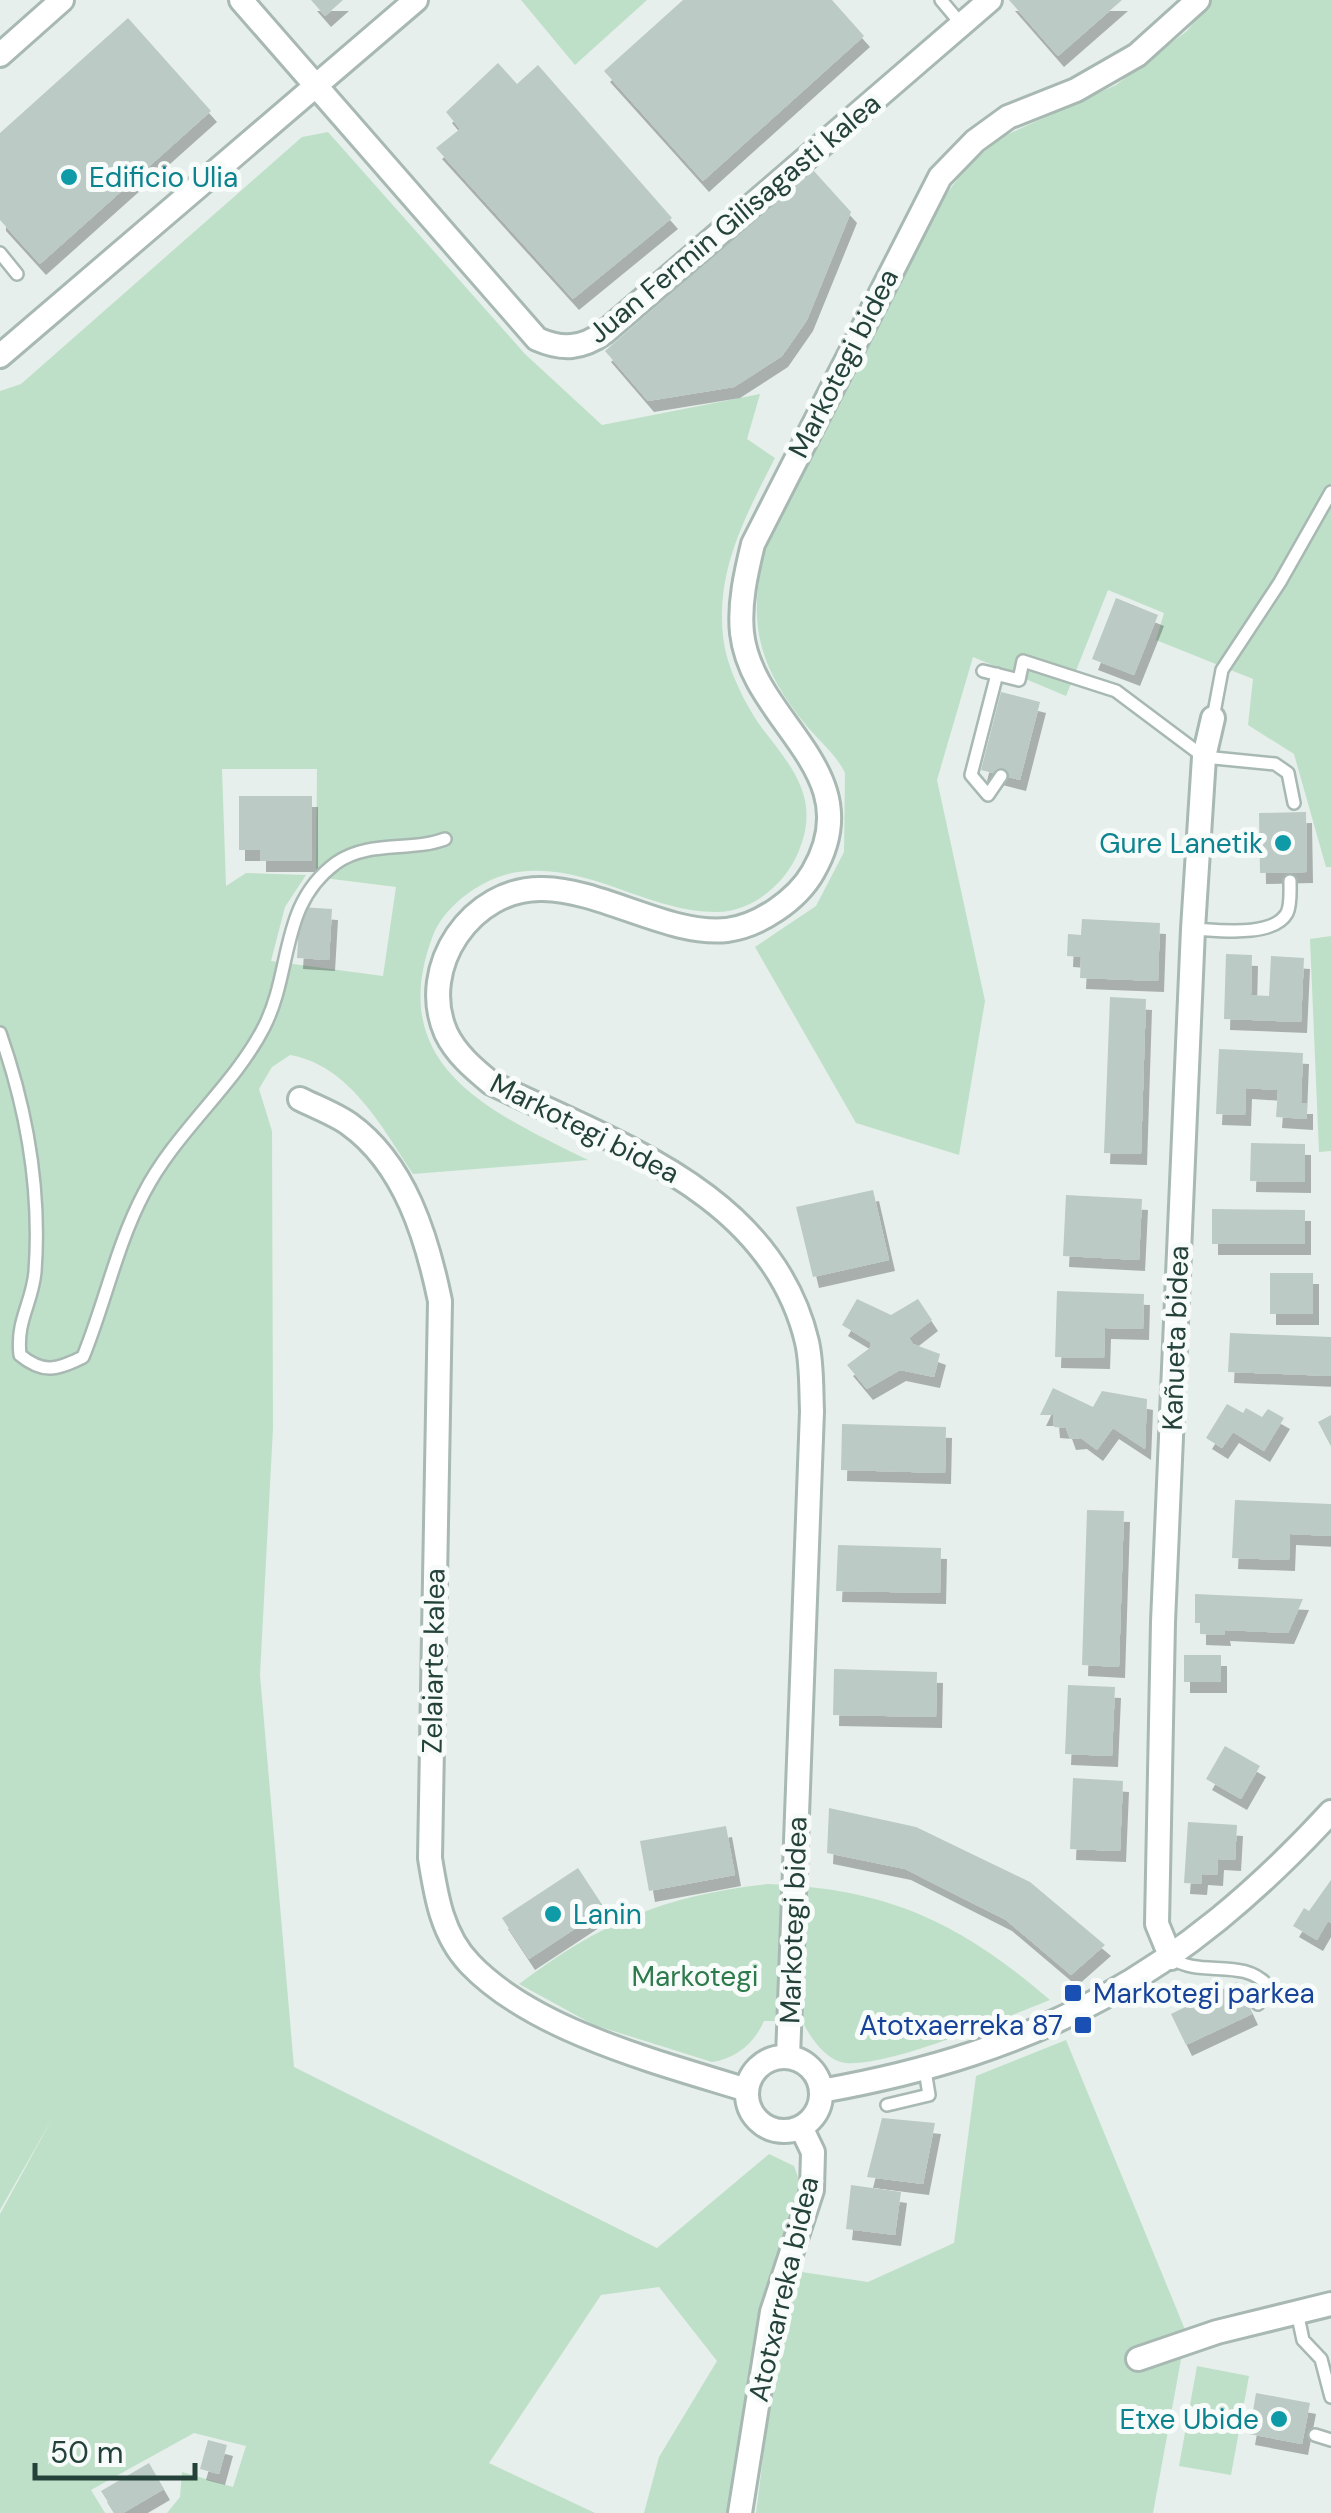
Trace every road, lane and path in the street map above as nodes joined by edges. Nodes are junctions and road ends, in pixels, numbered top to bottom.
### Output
1 (62, 0) edge
2 (241, 0) edge
3 (416, 0) edge
4 (941, 0) edge
5 (990, 0) edge
6 (1198, 0) edge
7 (962, 24) junction
8 (0, 55) edge
9 (315, 88) junction
10 (0, 253) edge
11 (18, 274) dead end
12 (0, 356) edge
13 (1331, 492) edge
14 (983, 671) dead end
15 (997, 674) junction
16 (1213, 718) joint
17 (1204, 757) junction
18 (1001, 776) dead end
19 (1294, 803) dead end
20 (446, 838) dead end
21 (1290, 881) dead end
22 (1193, 929) junction
23 (0, 1034) edge
24 (300, 1099) dead end
25 (1331, 1812) edge
26 (1171, 1958) junction
27 (1258, 2004) dead end
28 (788, 2057) junction
29 (926, 2070) junction
30 (746, 2090) junction
31 (821, 2091) junction
32 (888, 2105) dead end
33 (801, 2127) junction
34 (1331, 2304) edge
35 (1297, 2311) junction
36 (1138, 2359) dead end
37 (1331, 2397) edge
38 (1315, 2436) dead end
39 (1331, 2440) edge
40 (740, 2513) edge

1 - 8 street
2 - 9 street, Juan Fermin Gilisagasti kalea
3 - 9 street
4 - 7 lane
5 - 7 street, Juan Fermin Gilisagasti kalea
6 - 28 street, Markotegi bidea
7 - 9 street, Juan Fermin Gilisagasti kalea
9 - 12 street
10 - 11 lane
13 - 16 lane
14 - 15 lane
15 - 17 lane
15 - 18 lane
16 - 17 street, Kañueta bidea
17 - 19 lane
17 - 22 street, Kañueta bidea
20 - 23 lane
21 - 22 lane
22 - 26 street, Kañueta bidea
24 - 30 street, Zelaiarte kalea
25 - 26 street
26 - 27 lane
26 - 29 street
28 - 30 street
28 - 31 street
29 - 31 street
29 - 32 lane
30 - 33 street
31 - 33 street
33 - 40 street, Atotxarreka bidea
34 - 35 street
35 - 36 street
35 - 37 lane
38 - 39 lane

